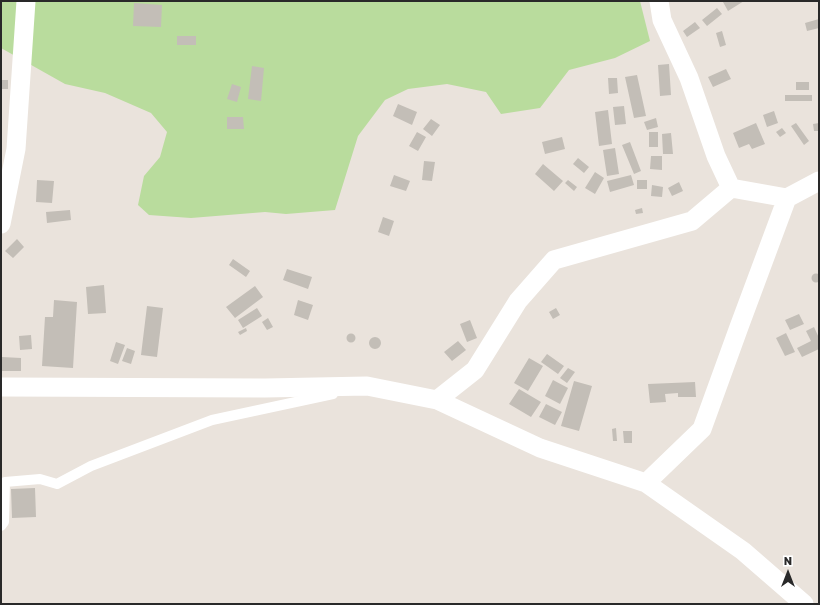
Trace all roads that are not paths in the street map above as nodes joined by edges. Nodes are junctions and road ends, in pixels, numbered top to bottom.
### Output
1 (26, 1) edge
2 (659, 1) edge
3 (819, 182) edge
4 (731, 188) junction
5 (787, 198) junction
6 (1, 224) edge
7 (367, 386) junction
8 (1, 387) edge
9 (436, 400) junction
10 (646, 483) junction
11 (1, 526) edge
12 (804, 604) edge

1 - 6 street
2 - 4 street
3 - 5 street
4 - 5 street
4 - 9 street
5 - 10 street
7 - 8 street
7 - 9 street
7 - 11 lane
9 - 10 street
10 - 12 street

